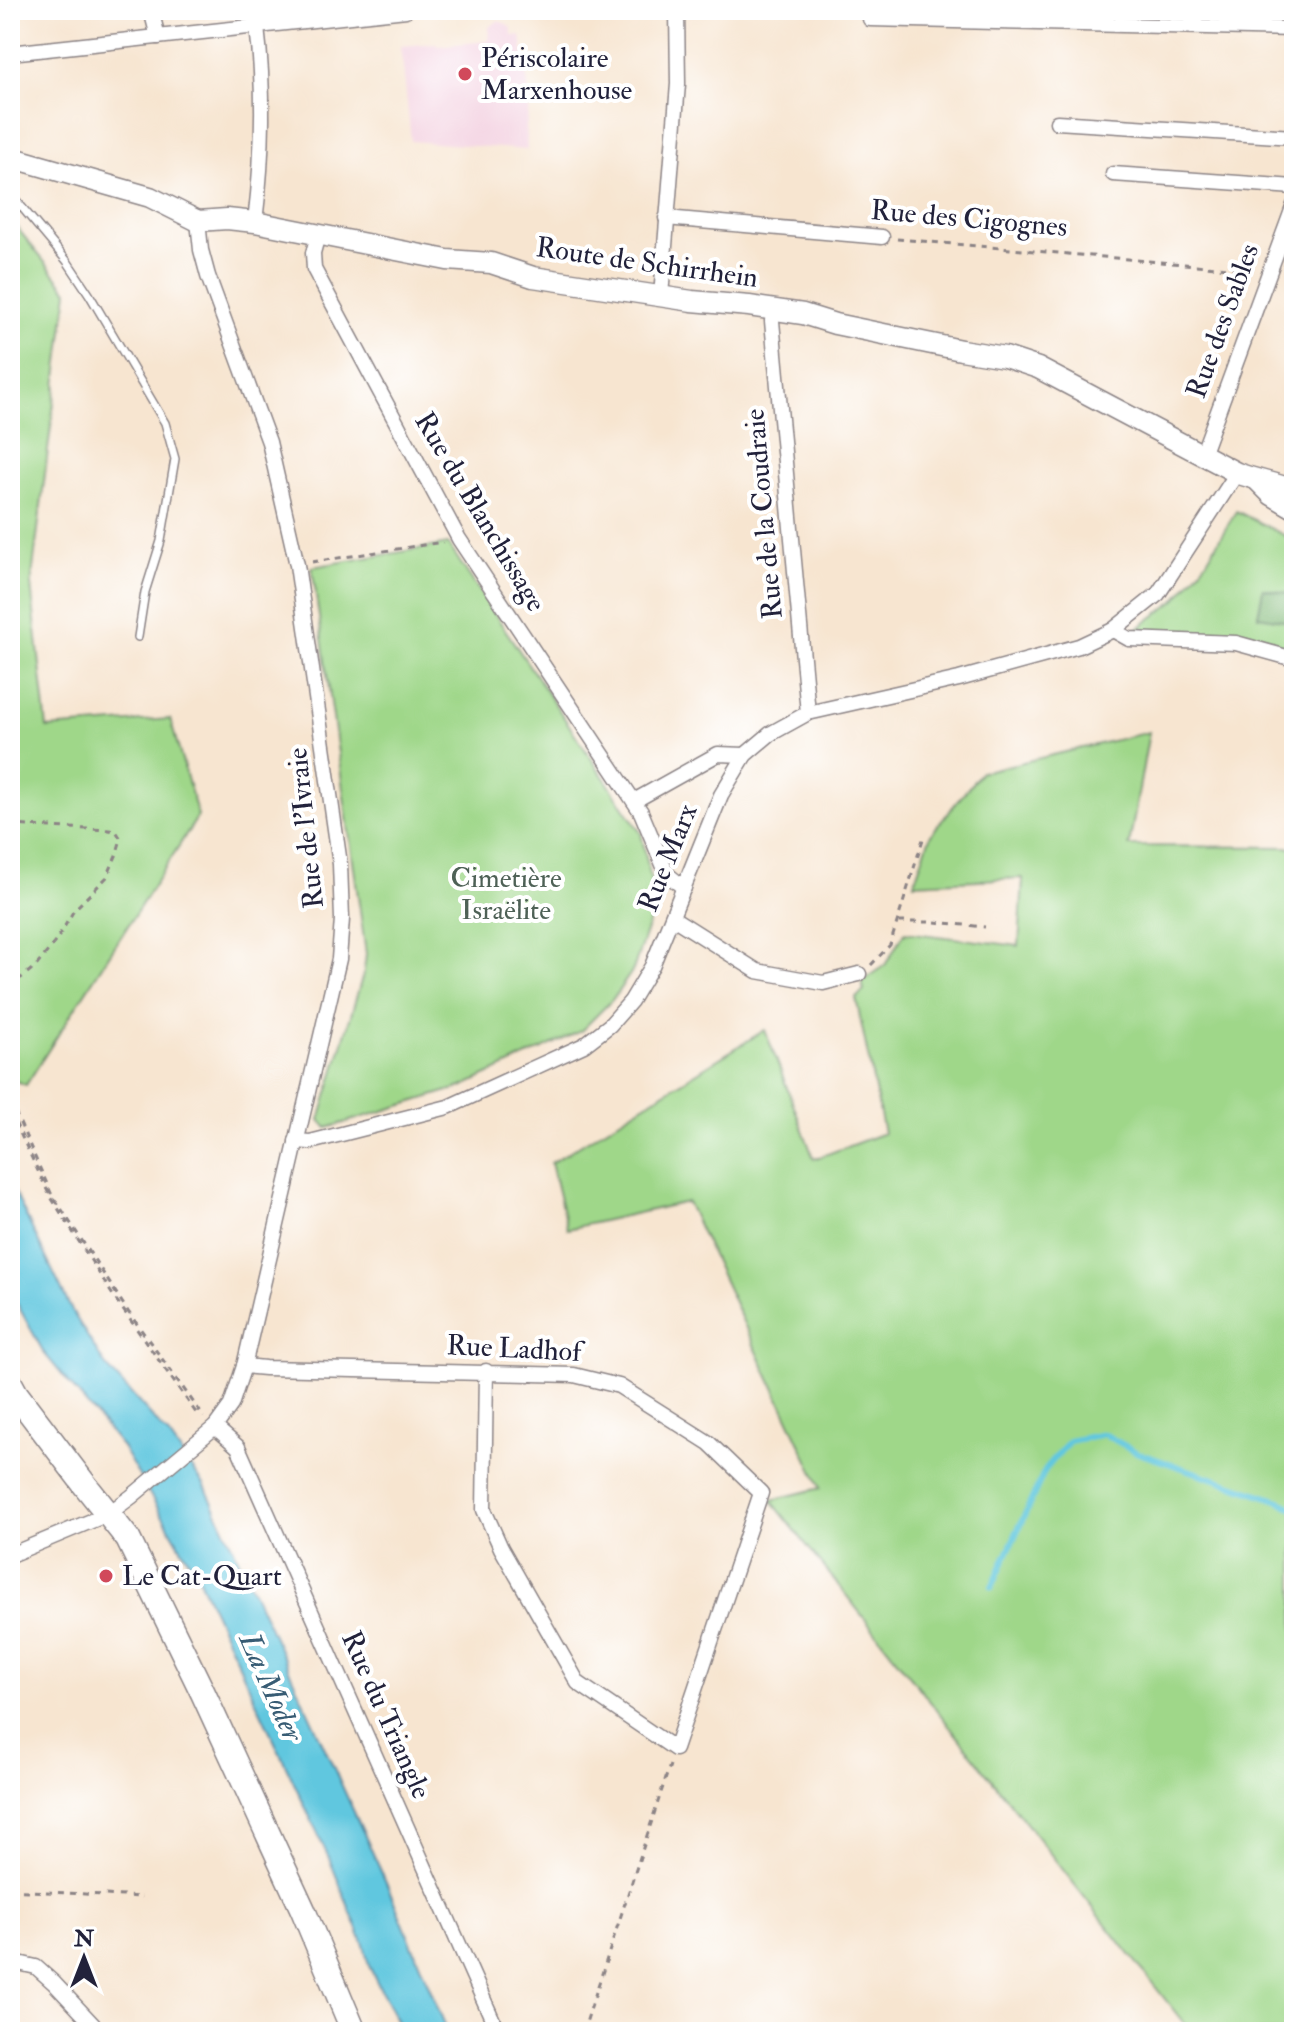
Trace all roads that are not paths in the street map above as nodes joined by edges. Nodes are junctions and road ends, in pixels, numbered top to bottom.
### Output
1 (151, 10) edge
2 (406, 10) edge
3 (677, 10) edge
4 (870, 10) edge
5 (257, 27) junction
6 (1294, 29) edge
7 (158, 37) junction
8 (10, 53) edge
9 (1057, 122) dead end
10 (1294, 137) edge
11 (10, 157) edge
12 (1113, 174) dead end
13 (1294, 187) edge
14 (10, 193) edge
15 (1294, 205) edge
16 (666, 218) junction
17 (198, 221) junction
18 (255, 222) junction
19 (318, 235) junction
20 (882, 237) road end
21 (661, 296) junction
22 (773, 309) junction
23 (1202, 455) junction
24 (1258, 481) junction
25 (1232, 482) junction
26 (1294, 490) edge
27 (1294, 508) edge
28 (1113, 630) junction
29 (138, 637) dead end
30 (1294, 659) edge
31 (808, 713) junction
32 (745, 755) junction
33 (634, 801) junction
34 (684, 888) junction
35 (673, 918) junction
36 (859, 974) road end
37 (296, 1141) junction
38 (244, 1366) junction
39 (486, 1371) junction
40 (10, 1383) edge
41 (208, 1423) junction
42 (108, 1514) junction
43 (10, 1555) edge
44 (10, 1961) edge
45 (100, 2032) edge
46 (354, 2032) edge
47 (498, 2032) edge

1 - 7 street
2 - 5 street
3 - 16 street
4 - 6 street
5 - 7 street
5 - 18 street
7 - 8 street
9 - 10 street
11 - 17 street, Route de Schirrhein
12 - 13 street
14 - 29 lane
15 - 23 street, Rue des Sables
16 - 20 street, Rue des Cigognes
16 - 21 street
17 - 18 street, Route de Schirrhein
17 - 37 street, Rue de l'Ivraie
18 - 19 street, Route de Schirrhein
19 - 21 street, Route de Schirrhein
19 - 33 street, Rue du Blanchissage
21 - 22 street, Route de Schirrhein
22 - 23 street, Route de Schirrhein
22 - 31 street, Rue de la Coudraie
23 - 25 street, Route de Schirrhein
24 - 25 street, Route de Schirrhein
24 - 26 street, Route de Schirrhein
24 - 27 street, Route de Schirrhein
25 - 28 street, Rue Marx
28 - 30 street
28 - 31 street, Rue Marx
31 - 32 street, Rue Marx
32 - 33 street
32 - 34 street, Rue Marx
33 - 34 street, Rue du Blanchissage
34 - 35 street, Rue Marx
35 - 36 street
35 - 37 street, Rue Marx
37 - 38 street, Rue de l'Ivraie
38 - 39 street, Rue Ladhof
38 - 41 street, Rue de l'Ivraie
39 - 39 street, Rue Ladhof
40 - 42 main road
41 - 42 street, Rue de l'Ivraie
41 - 47 street, Rue du Triangle
42 - 43 street, Rue de l'Ivraie
42 - 46 main road
44 - 45 street

